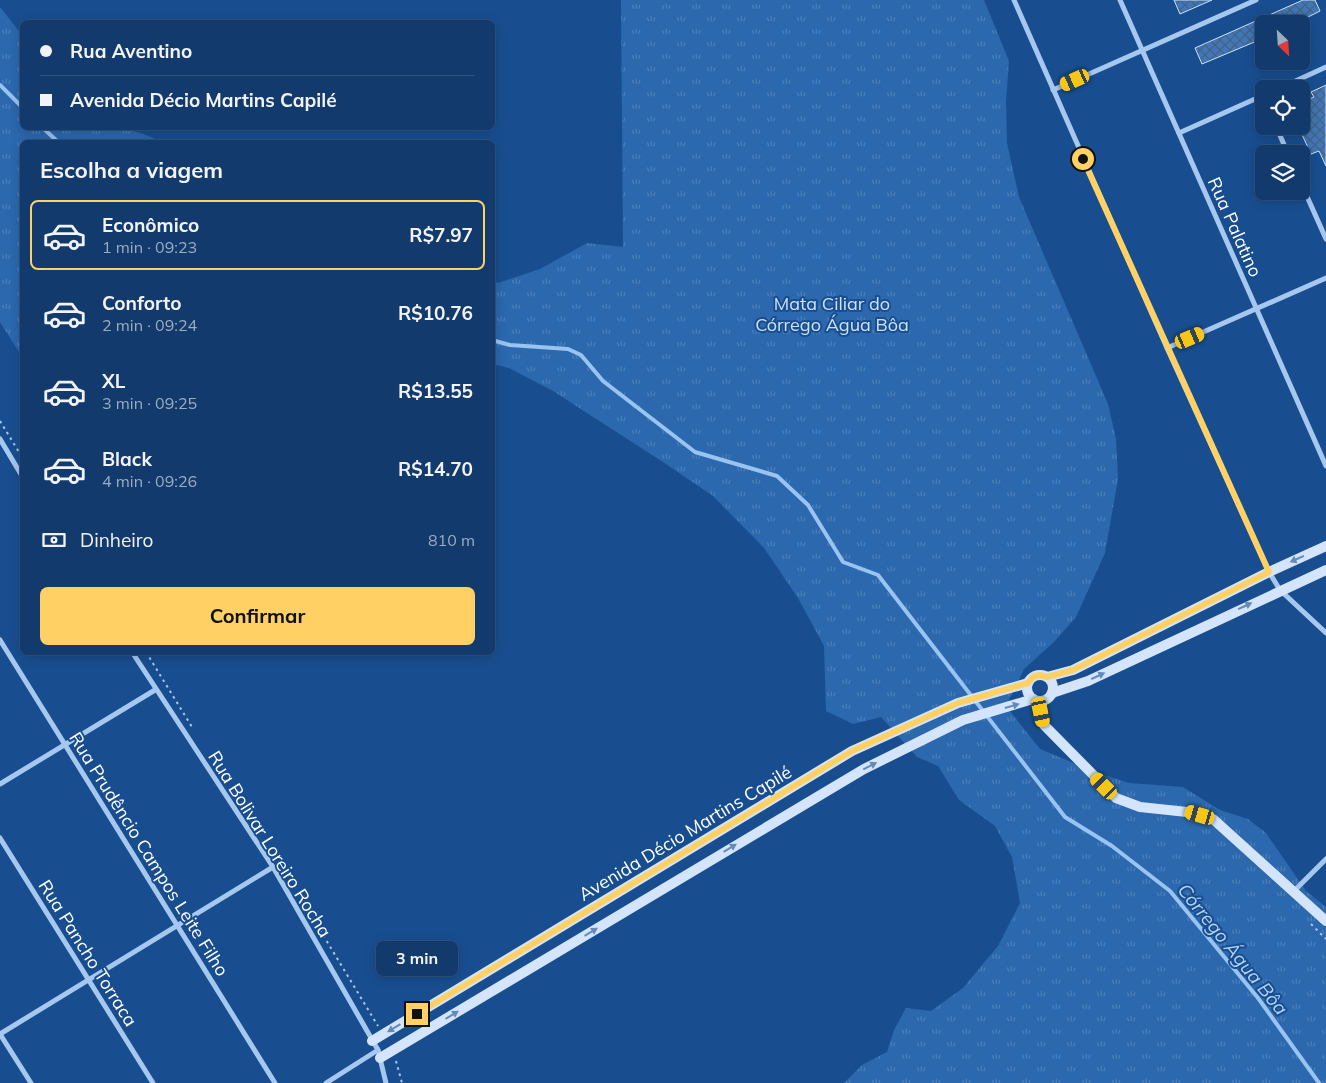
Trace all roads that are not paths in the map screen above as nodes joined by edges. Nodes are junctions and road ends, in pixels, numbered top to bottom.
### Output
1 (1014, 0) edge
2 (1120, 0) edge
3 (1256, 0) edge
4 (1142, 50) junction
5 (1326, 67) edge
6 (1298, 80) edge
7 (1053, 90) junction
8 (1255, 100) edge
9 (1179, 133) junction
10 (1309, 200) edge
11 (1326, 239) edge
12 (1326, 278) edge
13 (1257, 310) junction
14 (1167, 348) junction
15 (0, 440) edge
16 (1326, 466) edge
17 (20, 473) edge
18 (1326, 546) edge
19 (1326, 570) edge
20 (1269, 572) junction
21 (1280, 590) junction
22 (1326, 633) edge
23 (0, 640) edge
24 (134, 655) edge
25 (1047, 677) junction
26 (1028, 683) junction
27 (155, 690) junction
28 (1052, 693) junction
29 (1037, 700) junction
30 (65, 744) junction
31 (0, 784) edge
32 (0, 838) edge
33 (1326, 859) edge
34 (273, 867) junction
35 (1292, 892) junction
36 (1326, 922) edge
37 (177, 925) junction
38 (88, 979) junction
39 (0, 1034) edge
40 (372, 1040) junction
41 (379, 1054) junction
42 (31, 1083) edge
43 (153, 1083) edge
44 (276, 1083) edge
45 (326, 1083) edge
46 (386, 1083) edge

1 - 7 street
2 - 4 street, Rua Palatino
3 - 4 street
4 - 7 street
4 - 9 street, Rua Palatino
5 - 6 street
7 - 14 street
8 - 9 street
9 - 13 street, Rua Palatino
10 - 11 street
12 - 13 street
13 - 14 street
13 - 16 street, Rua Palatino
14 - 20 street
15 - 17 street
18 -> 20 street, Avenida Décio Martins Capilé
19 - 21 street, Avenida Décio Martins Capilé
20 - 21 street
20 - 25 street, Avenida Décio Martins Capilé
21 - 22 street
28 -> 21 street, Avenida Décio Martins Capilé
23 - 30 street, Rua Prudêncio Campos Leite Filho
24 - 27 street, Rua Bolivar Loreiro Rocha
25 - 26 street, Avenida Décio Martins Capilé
25 - 28 street
26 - 29 street
26 -> 40 street, Avenida Décio Martins Capilé
27 - 30 street
27 - 34 street, Rua Bolivar Loreiro Rocha
28 - 29 street, Avenida Décio Martins Capilé
29 - 35 street
41 -> 29 street, Avenida Décio Martins Capilé
30 - 31 street
30 - 37 street, Rua Prudêncio Campos Leite Filho
32 - 38 street, Rua Pancho Torraca
33 - 35 street
34 - 37 street
34 - 40 street, Rua Bolivar Loreiro Rocha
35 - 36 street
37 - 38 street
37 - 44 street, Rua Prudêncio Campos Leite Filho
38 - 39 street
38 - 43 street, Rua Pancho Torraca
39 - 42 street
40 - 41 street, Rua Bolivar Loreiro Rocha
41 - 45 street
41 - 46 street, Rua Bolivar Loreiro Rocha

